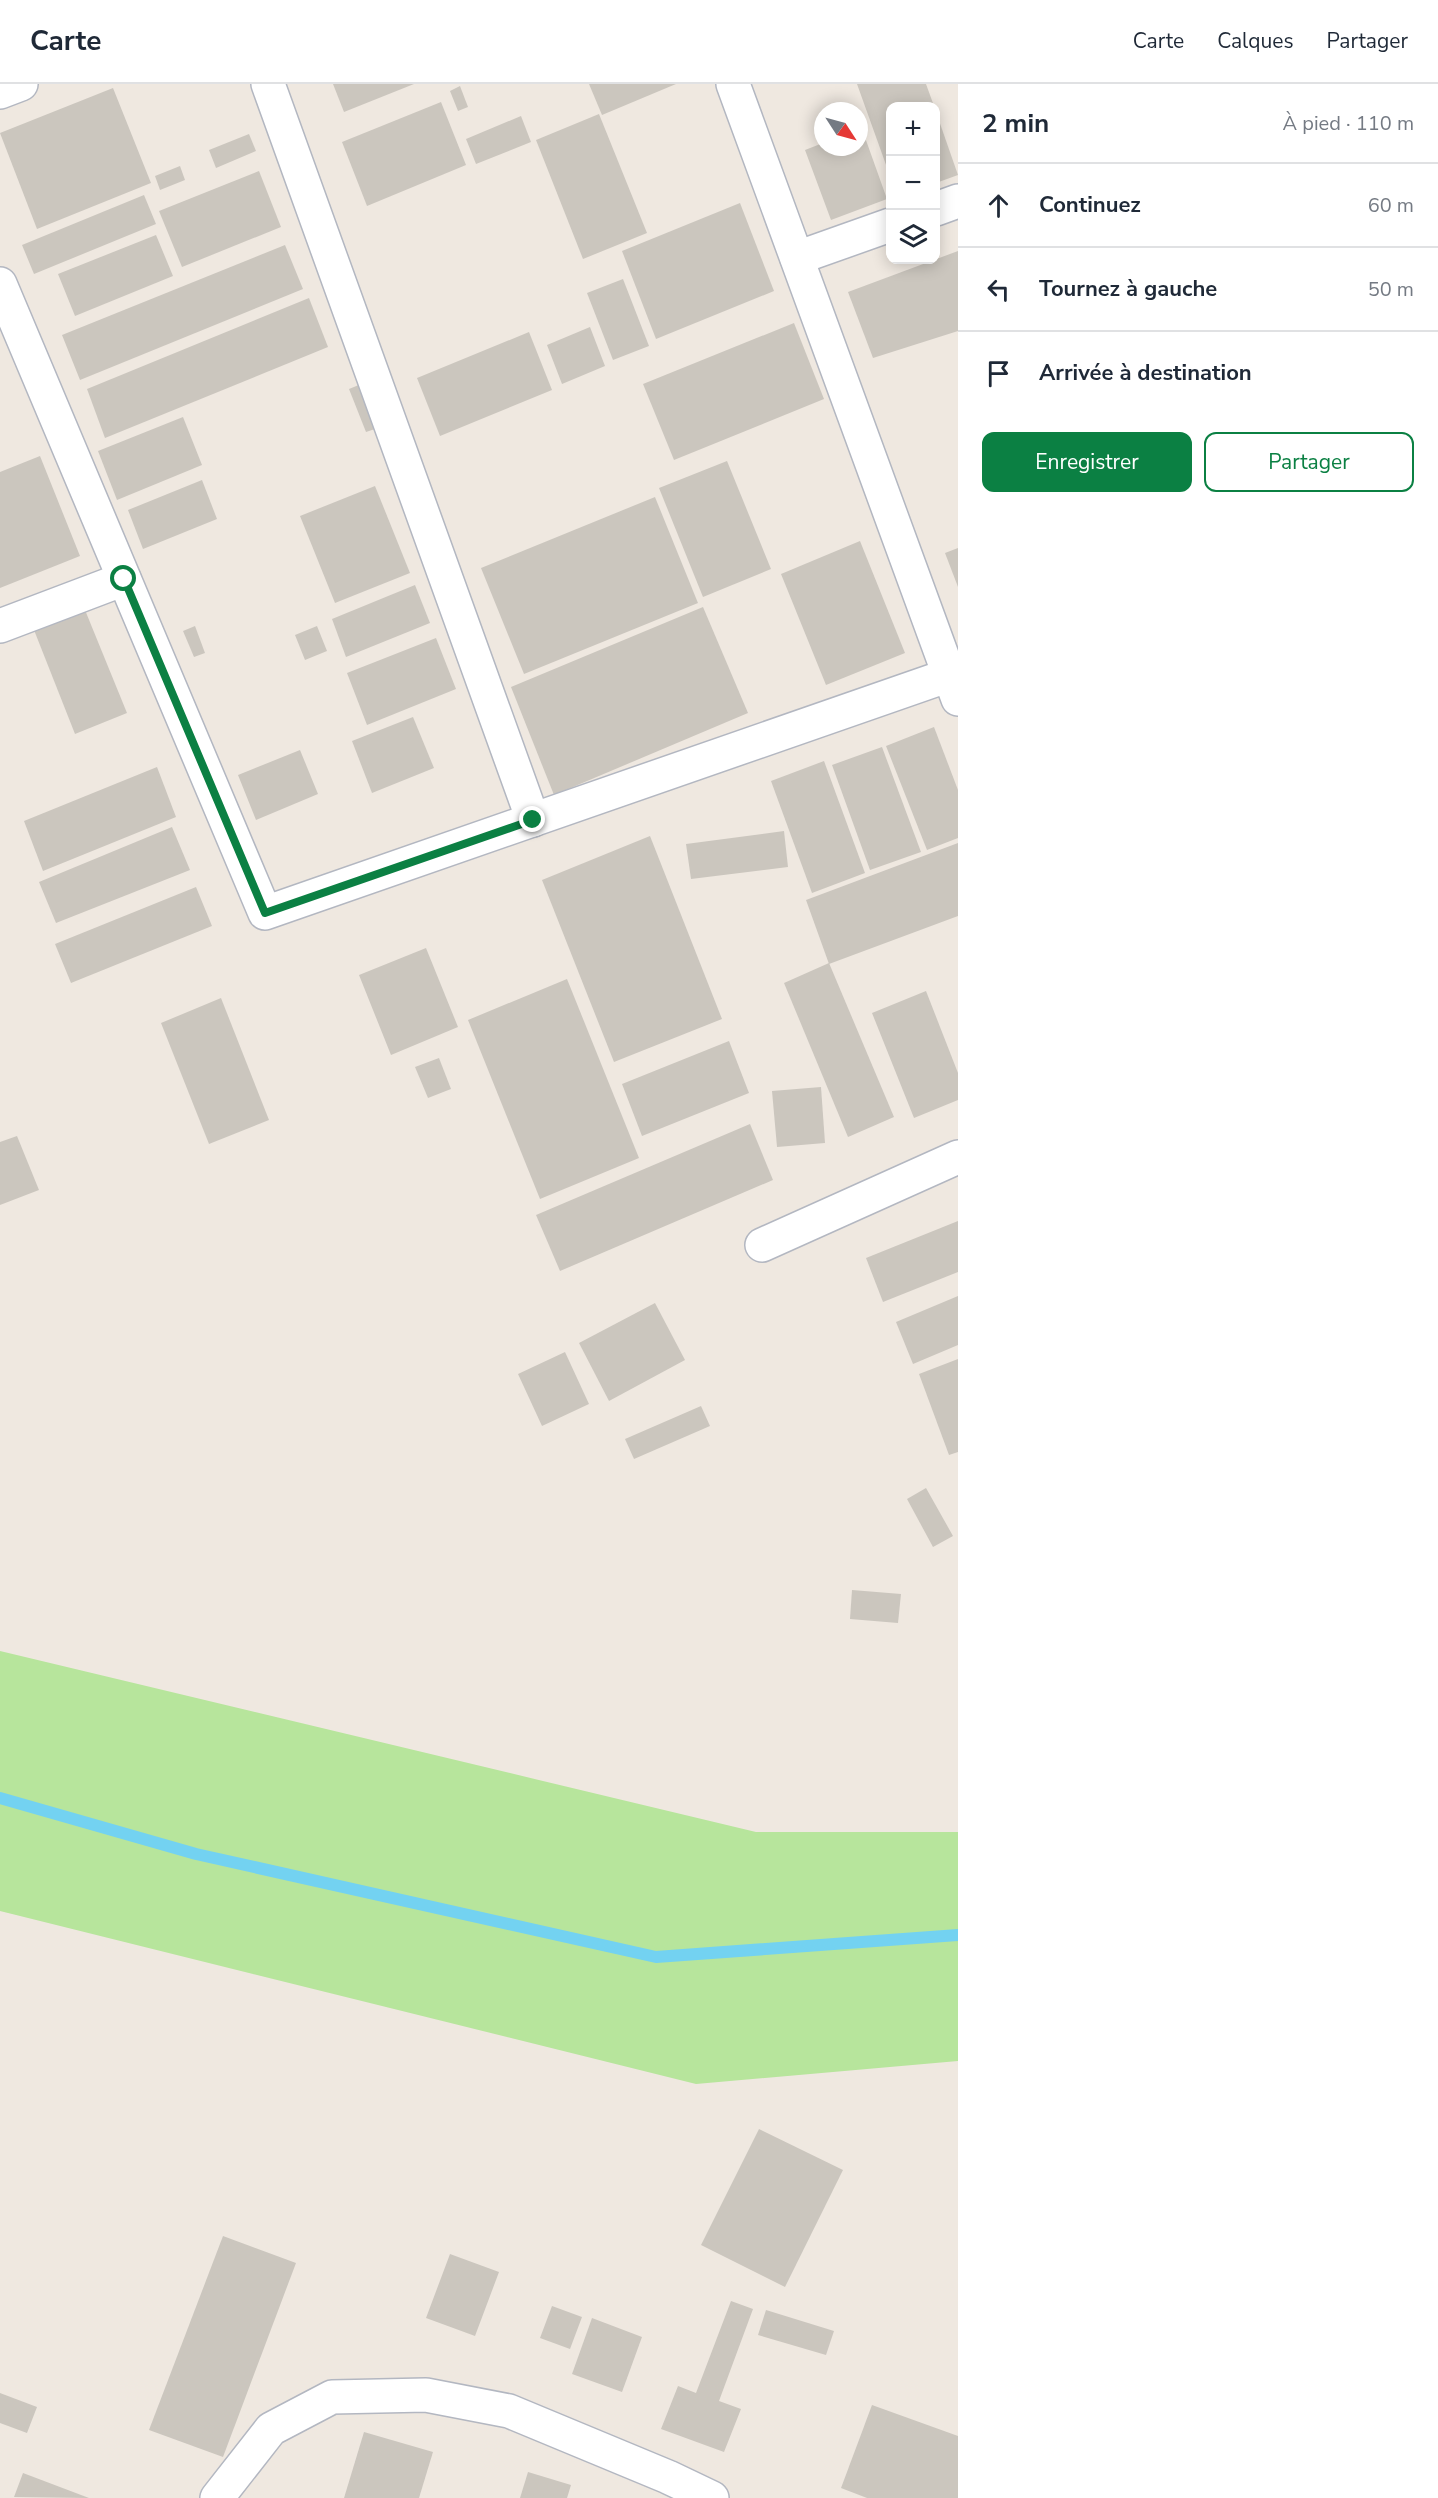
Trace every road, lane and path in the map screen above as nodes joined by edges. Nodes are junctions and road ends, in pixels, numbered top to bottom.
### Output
1 (21, 84) edge
2 (268, 84) edge
3 (733, 84) edge
4 (0, 92) edge
5 (958, 201) edge
6 (940, 208) edge
7 (886, 227) edge
8 (797, 258) junction
9 (0, 284) edge
10 (124, 579) junction
11 (0, 626) edge
12 (955, 682) edge
13 (533, 820) junction
14 (958, 1157) edge
15 (762, 1245) dead end
16 (217, 2498) edge
17 (712, 2498) edge

1 - 4 street
2 - 13 street
3 - 8 street
5 - 6 street
7 - 8 street
8 - 12 street
9 - 10 street
10 - 11 street
10 - 13 street
12 - 13 street
14 - 15 street
16 - 17 street

